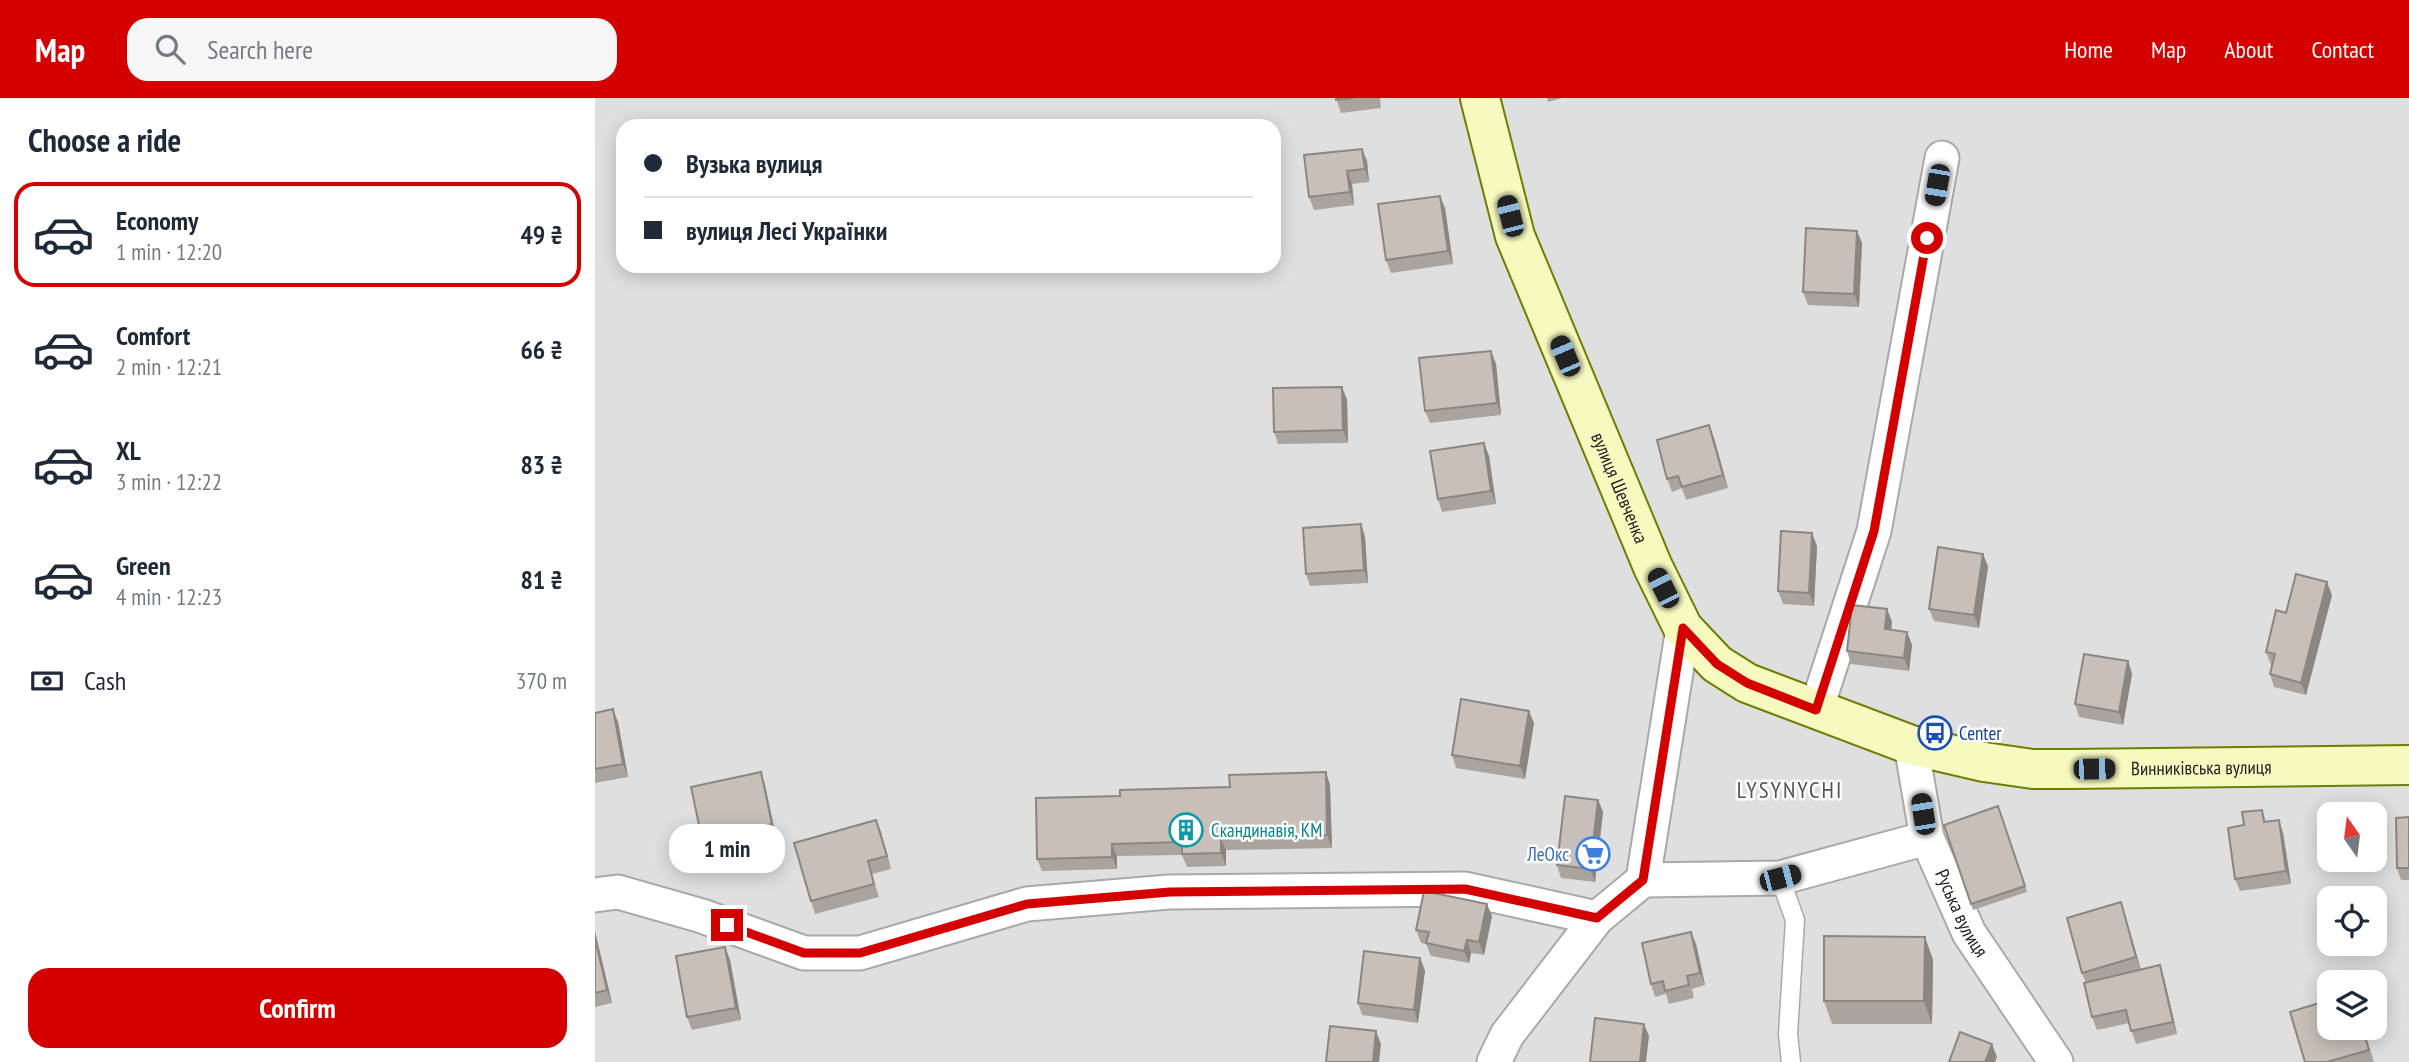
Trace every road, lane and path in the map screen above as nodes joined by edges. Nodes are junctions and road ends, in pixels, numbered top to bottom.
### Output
1 (1480, 98) edge
2 (1942, 158) dead end
3 (1683, 628) junction
4 (1816, 710) junction
5 (1911, 745) junction
6 (2409, 765) edge
7 (1927, 838) junction
8 (1780, 878) junction
9 (1643, 880) junction
10 (595, 895) edge
11 (1597, 918) junction
12 (1495, 1062) edge
13 (1791, 1062) edge
14 (2056, 1062) edge

1 - 3 main road, вулиця Шевченка
2 - 4 street
3 - 4 main road, вулиця Шевченка
3 - 9 street
4 - 5 main road, вулиця Шевченка
5 - 6 main road, Винниківська вулиця
5 - 7 street, Руська вулиця
7 - 8 street
7 - 14 street, Руська вулиця
8 - 9 street
8 - 13 lane
9 - 11 street
10 - 11 street
11 - 12 street

